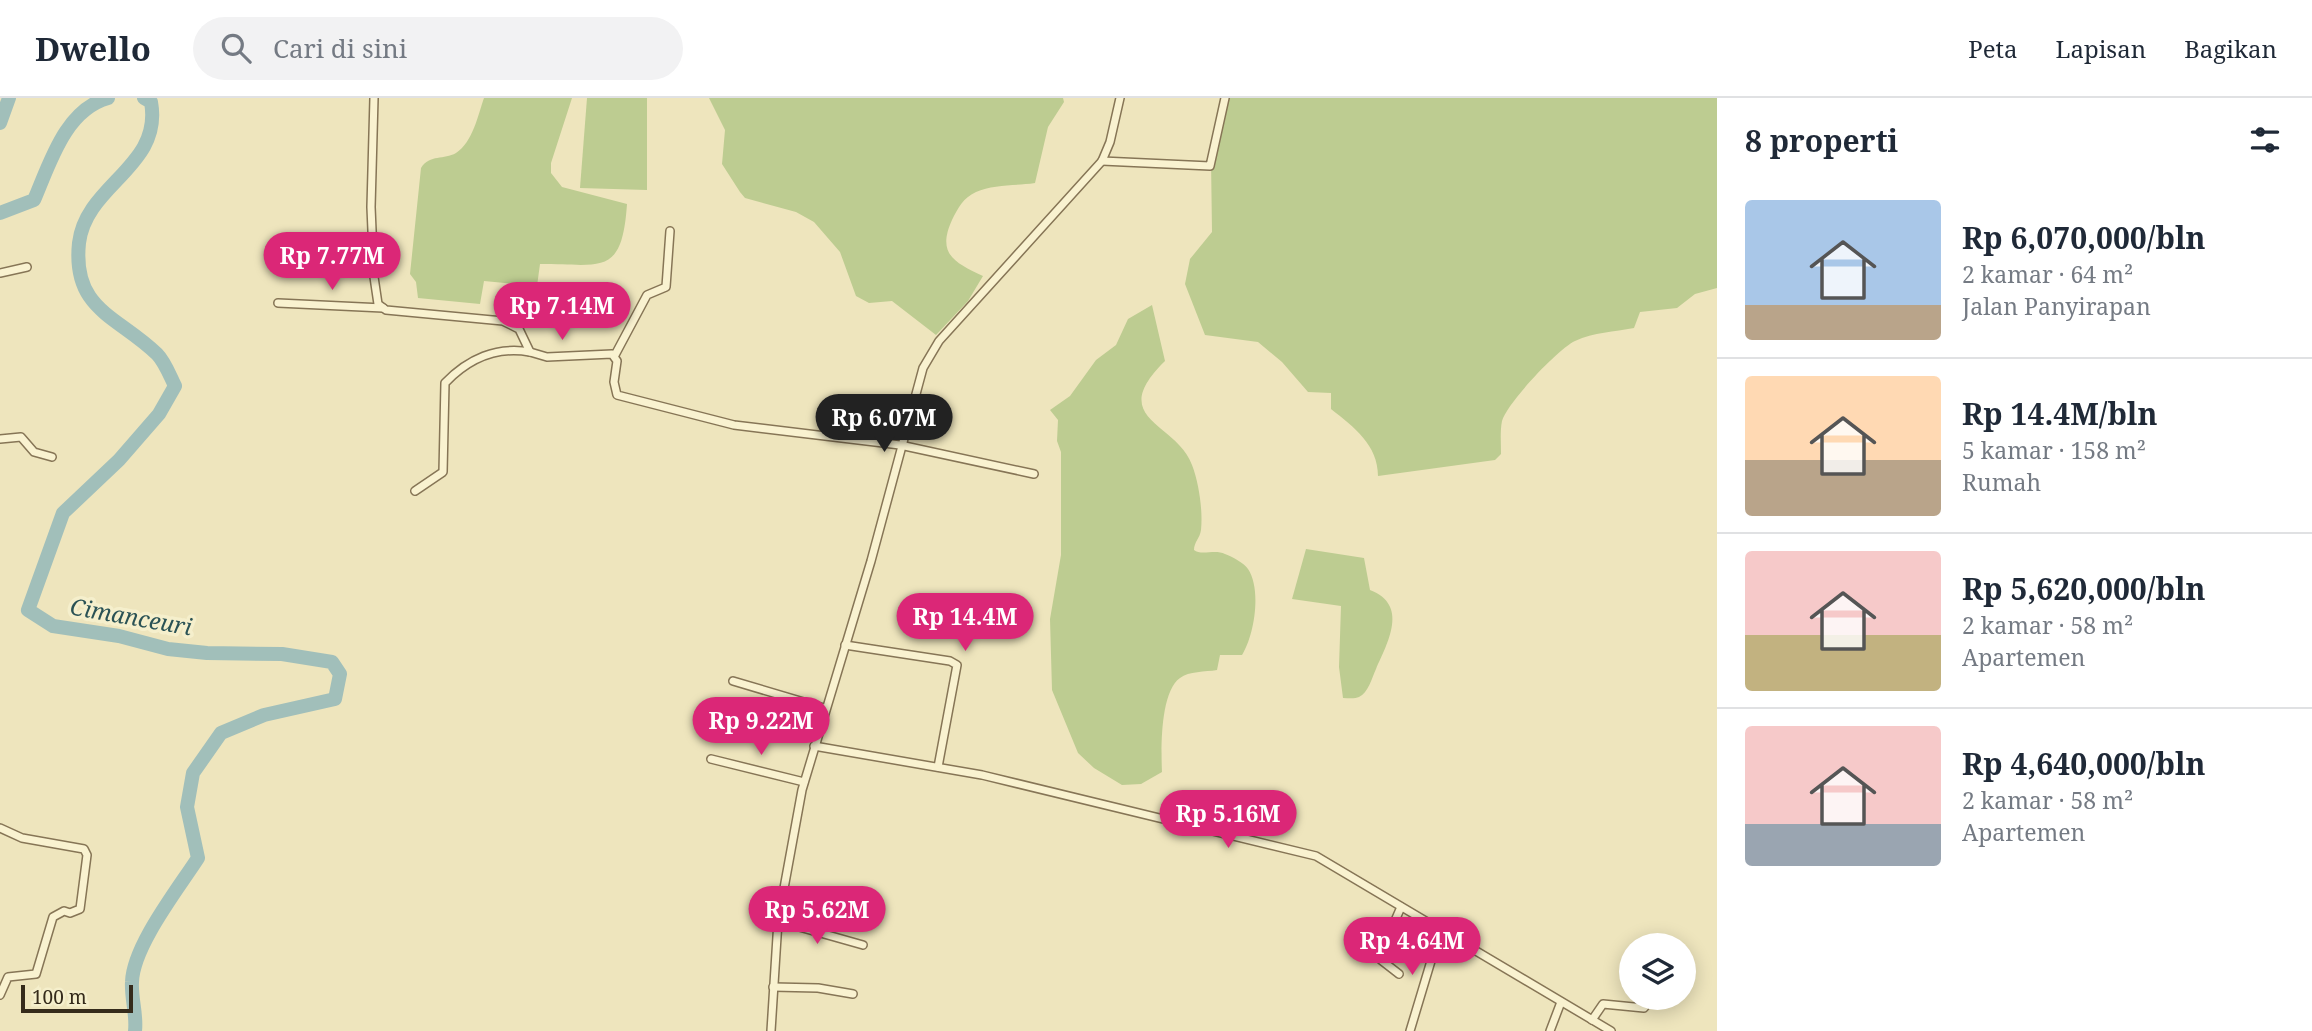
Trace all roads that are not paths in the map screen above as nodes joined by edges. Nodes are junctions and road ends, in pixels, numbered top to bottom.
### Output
1 (374, 98) edge
2 (1121, 98) edge
3 (1225, 98) edge
4 (1102, 161) junction
5 (670, 231) dead end
6 (27, 267) dead end
7 (0, 273) edge
8 (278, 303) dead end
9 (384, 308) junction
10 (530, 352) junction
11 (615, 355) junction
12 (0, 439) edge
13 (900, 446) junction
14 (52, 457) dead end
15 (1034, 474) dead end
16 (415, 491) dead end
17 (845, 645) junction
18 (733, 681) dead end
19 (824, 708) junction
20 (814, 746) junction
21 (711, 759) dead end
22 (938, 767) junction
23 (804, 782) junction
24 (0, 828) edge
25 (1401, 907) junction
26 (778, 921) junction
27 (1440, 931) junction
28 (863, 945) dead end
29 (1399, 975) dead end
30 (773, 987) junction
31 (853, 994) dead end
32 (0, 995) edge
33 (1561, 1002) junction
34 (1619, 1004) edge
35 (1592, 1020) junction
36 (771, 1031) edge
37 (1410, 1031) edge
38 (1550, 1031) edge
39 (1612, 1031) edge

1 - 9 street
2 - 4 street
3 - 4 street
4 - 13 street
5 - 11 street
6 - 7 street
8 - 9 street
9 - 10 street
10 - 11 street
10 - 16 street
11 - 13 street
12 - 14 street
13 - 15 street
13 - 17 street
17 - 19 street
17 - 22 street
18 - 19 street
19 - 20 street
20 - 22 street
20 - 23 street
21 - 23 street
22 - 25 street
23 - 26 street
24 - 32 street
25 - 27 street
25 - 29 street
26 - 28 street
26 - 30 street
27 - 33 street
27 - 37 street
30 - 31 street
30 - 36 street
33 - 35 street
33 - 38 street
34 - 35 street
35 - 39 street

